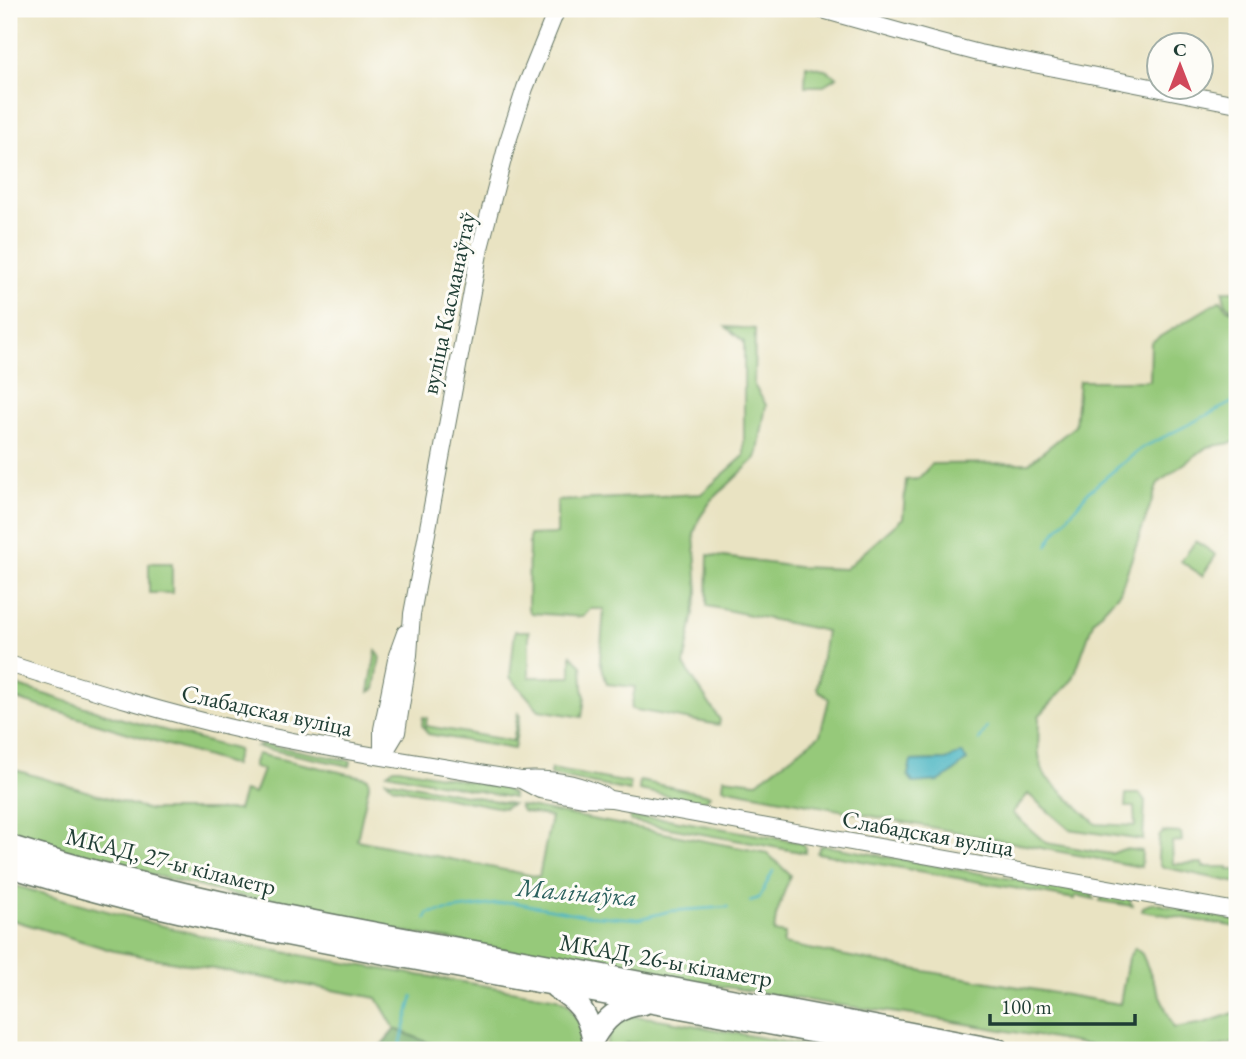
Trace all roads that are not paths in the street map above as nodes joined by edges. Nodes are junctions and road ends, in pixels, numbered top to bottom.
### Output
1 (557, 9) edge
2 (819, 9) edge
3 (1237, 104) edge
4 (9, 664) edge
5 (382, 757) junction
6 (9, 846) edge
7 (9, 866) edge
8 (1237, 911) edge
9 (322, 932) junction
10 (549, 983) junction
11 (654, 1004) junction
12 (594, 1045) edge
13 (917, 1050) edge
14 (999, 1050) edge

1 - 5 main road, вуліца Касманаўтаў
2 - 3 main road
4 - 5 main road, Слабадская вуліца
5 - 8 main road, Слабадская вуліца
6 - 9 highway, МКАД, 27-ы кіламетр
7 - 9 highway, МКАД, 27-ы кіламетр
9 - 10 highway, МКАД, 26-ы кіламетр
9 - 14 highway, МКАД, 26-ы кіламетр
10 - 11 highway, МКАД, 26-ы кіламетр
10 - 12 highway
11 - 12 highway
11 - 13 highway, МКАД, 26-ы кіламетр

